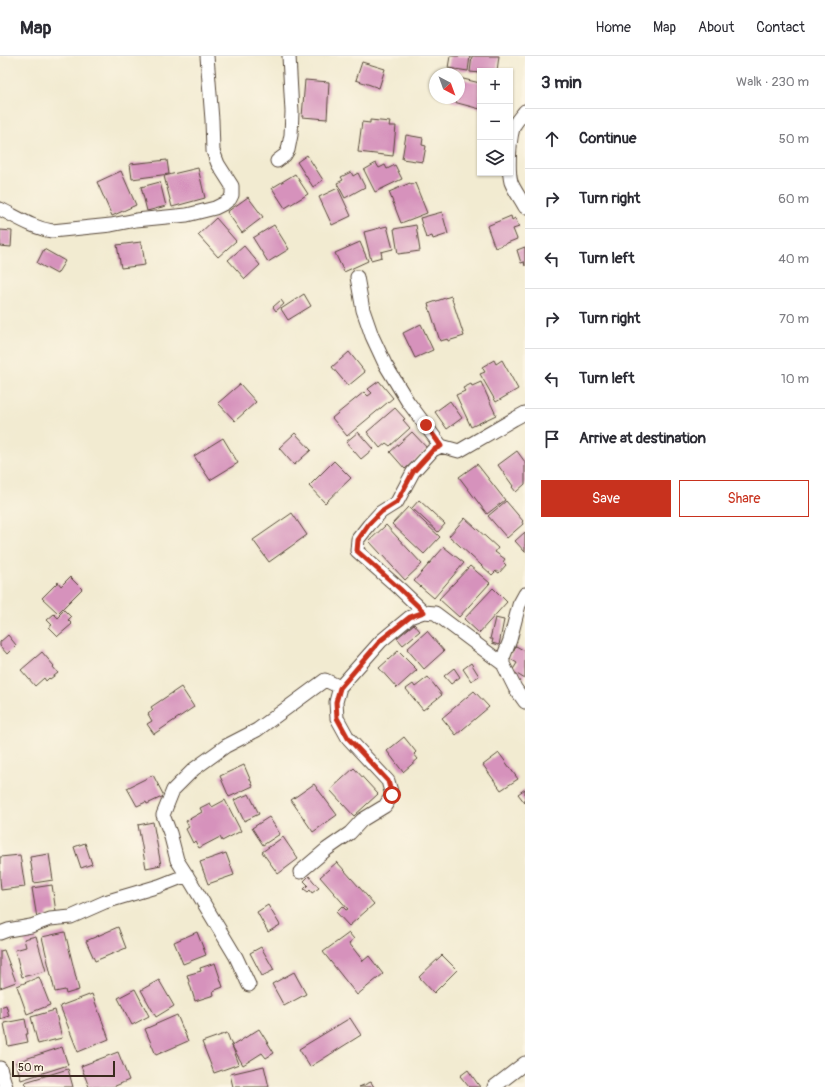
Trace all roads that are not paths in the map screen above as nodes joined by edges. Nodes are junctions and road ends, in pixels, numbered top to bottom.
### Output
1 (207, 56) edge
2 (289, 56) edge
3 (525, 111) edge
4 (277, 161) dead end
5 (525, 207) edge
6 (0, 209) edge
7 (357, 277) dead end
8 (525, 414) edge
9 (441, 446) junction
10 (525, 594) edge
11 (424, 612) junction
12 (503, 664) junction
13 (340, 688) junction
14 (525, 702) edge
15 (300, 872) dead end
16 (187, 875) junction
17 (0, 933) edge
18 (249, 985) dead end
19 (525, 1063) edge
20 (0, 1068) edge
21 (6, 1087) edge
22 (494, 1087) edge

1 - 6 street
2 - 4 street
3 - 5 street
7 - 9 street
8 - 9 street
9 - 11 street
10 - 12 street
11 - 12 street
11 - 13 street
12 - 14 street
13 - 15 street
13 - 16 street
16 - 17 street
16 - 18 street
19 - 22 street
20 - 21 street

